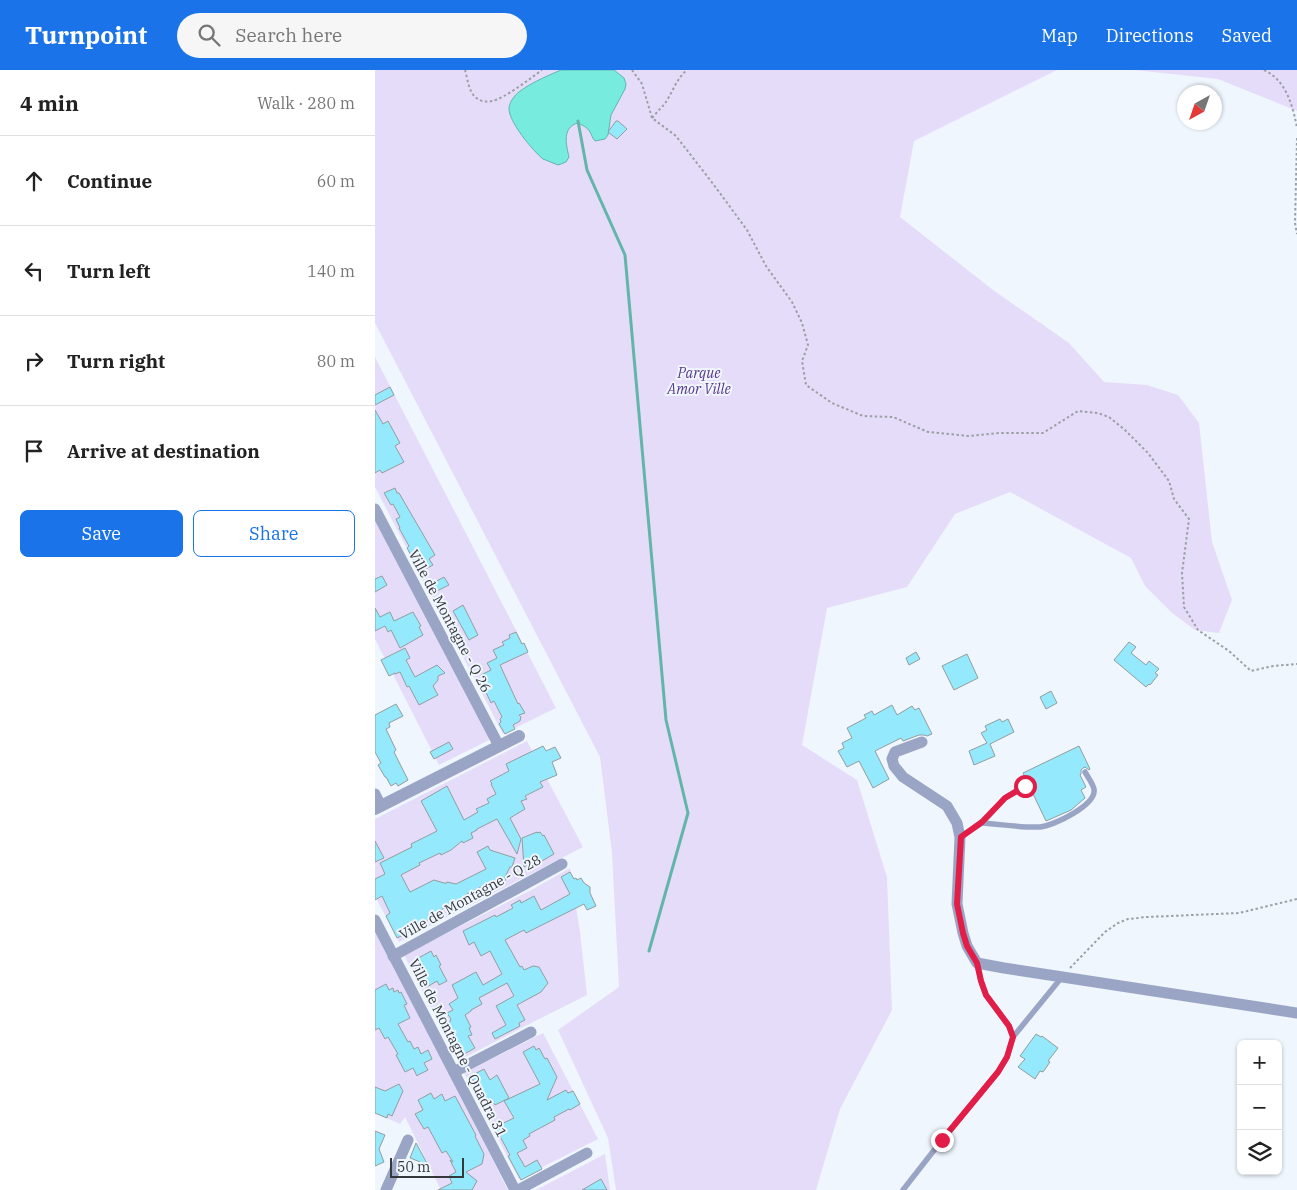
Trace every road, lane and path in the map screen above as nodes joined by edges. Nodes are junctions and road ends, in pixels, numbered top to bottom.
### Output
1 (465, 70) edge
2 (542, 70) edge
3 (632, 70) edge
4 (687, 70) edge
5 (1264, 70) edge
6 (652, 118) junction
7 (1297, 128) edge
8 (1297, 138) edge
9 (1297, 234) edge
10 (375, 509) edge
11 (1297, 664) edge
12 (519, 736) dead end
13 (921, 742) dead end
14 (499, 746) junction
15 (1085, 772) dead end
16 (1025, 786) dead end
17 (375, 794) edge
18 (378, 808) edge
19 (982, 822) junction
20 (961, 837) junction
21 (561, 864) dead end
22 (1297, 899) edge
23 (375, 920) edge
24 (393, 956) junction
25 (977, 963) junction
26 (1062, 977) junction
27 (1297, 1013) edge
28 (531, 1032) dead end
29 (1013, 1037) junction
30 (454, 1072) junction
31 (407, 1140) dead end
32 (587, 1153) dead end
33 (386, 1190) edge
34 (516, 1190) edge
35 (903, 1190) edge

1 - 2 path
3 - 6 path
4 - 6 path
5 - 7 path
6 - 11 path
8 - 9 path
10 - 14 street, Ville de Montagne - Q 26
12 - 14 street
13 - 20 street
14 - 18 street
15 - 19 lane
16 - 19 lane
17 - 18 street
19 - 20 lane
20 - 25 street
21 - 24 street, Ville de Montagne - Q 28
22 - 26 path
23 - 24 street, Ville de Montagne - Quadra 31
24 - 30 street, Ville de Montagne - Quadra 31
25 - 26 street
25 - 29 lane
26 - 27 street
26 - 29 lane
28 - 30 street
29 - 35 lane
30 - 34 street, Ville de Montagne - Quadra 31
31 - 33 street
32 - 34 street

